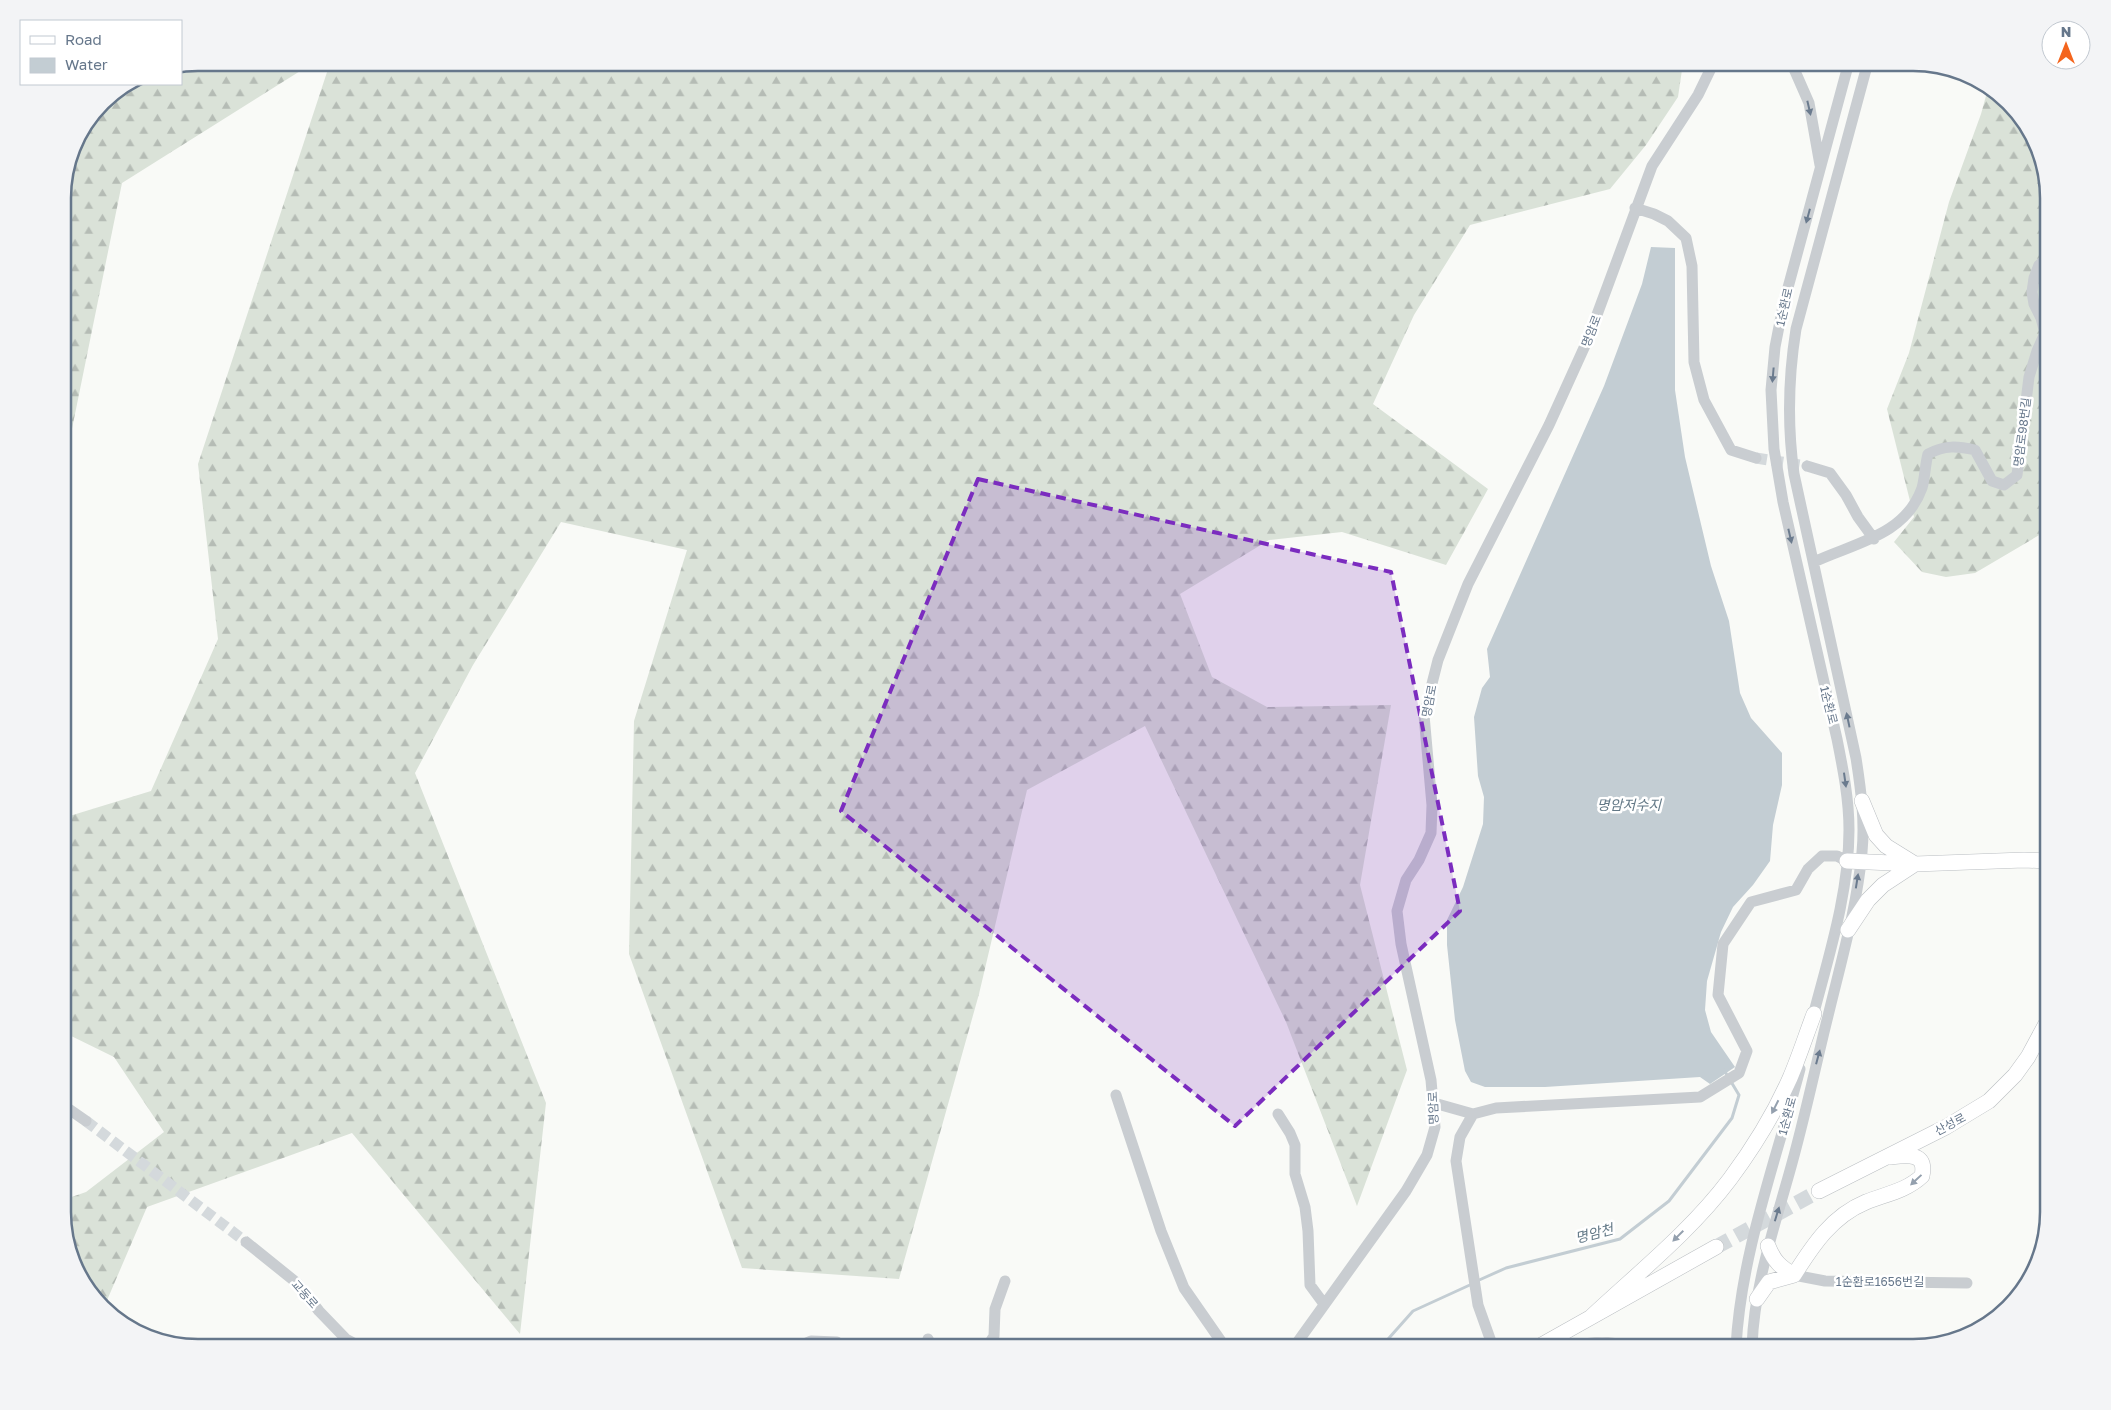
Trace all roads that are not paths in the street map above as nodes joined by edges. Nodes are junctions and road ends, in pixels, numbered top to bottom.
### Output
1 (1710, 71) edge
2 (1795, 71) edge
3 (1846, 71) edge
4 (1866, 71) edge
5 (1820, 170) junction
6 (1635, 208) junction
7 (2040, 264) edge
8 (2040, 316) edge
9 (2040, 345) edge
10 (1756, 458) tunnel mouth
11 (1807, 466) tunnel mouth
12 (1874, 539) junction
13 (1814, 562) junction
14 (1862, 801) junction
15 (2024, 860) junction
16 (2040, 860) edge
17 (1854, 861) junction
18 (1915, 864) junction
19 (2040, 866) edge
20 (1848, 930) junction
21 (1814, 1014) junction
22 (2040, 1035) edge
23 (1116, 1095) dead end
24 (1434, 1103) junction
25 (72, 1111) edge
26 (1278, 1114) dead end
27 (1473, 1114) junction
28 (86, 1121) tunnel mouth
29 (1879, 1159) junction
30 (1819, 1191) tunnel mouth
31 (246, 1242) tunnel mouth
32 (1768, 1246) junction
33 (1716, 1247) tunnel mouth
34 (1794, 1275) junction
35 (1005, 1281) dead end
36 (1967, 1283) dead end
37 (1757, 1299) junction
38 (1324, 1304) junction
39 (1590, 1317) junction
40 (346, 1339) edge
41 (992, 1339) edge
42 (1218, 1339) edge
43 (1300, 1339) edge
44 (1490, 1339) edge
45 (1553, 1339) edge
46 (1737, 1339) edge
47 (1753, 1339) edge

1 - 6 street, 명암로
2 -> 5 street
3 - 5 street, 1순환로
4 - 13 street, 1순환로
5 -> 17 street, 1순환로
6 - 10 street
6 - 24 street, 명암로
7 - 8 street, 명암로98번길
9 - 12 street, 명암로98번길
11 - 12 street
12 - 13 street
14 -> 13 street, 1순환로
14 - 17 street, 1순환로
14 - 18 main road
15 - 16 main road
15 - 18 main road
15 - 19 main road
17 - 18 main road
20 -> 17 street, 1순환로
17 - 21 street, 1순환로
17 - 27 street
18 - 20 main road
32 -> 20 street, 1순환로
21 -> 39 main road
21 - 46 street, 1순환로
22 - 29 main road, 산성로
23 - 42 street
24 - 27 street
24 - 38 street, 명암로
25 - 28 street
26 - 38 street
27 - 44 street
29 - 30 main road, 산성로
29 -> 34 main road
31 - 40 street, 교동로
32 - 34 main road
32 - 37 street, 1순환로
33 - 39 main road
34 - 36 street, 1순환로1656번길
34 - 37 main road
35 - 41 street
37 - 47 street, 1순환로
38 - 43 street, 명암로
39 - 45 main road

